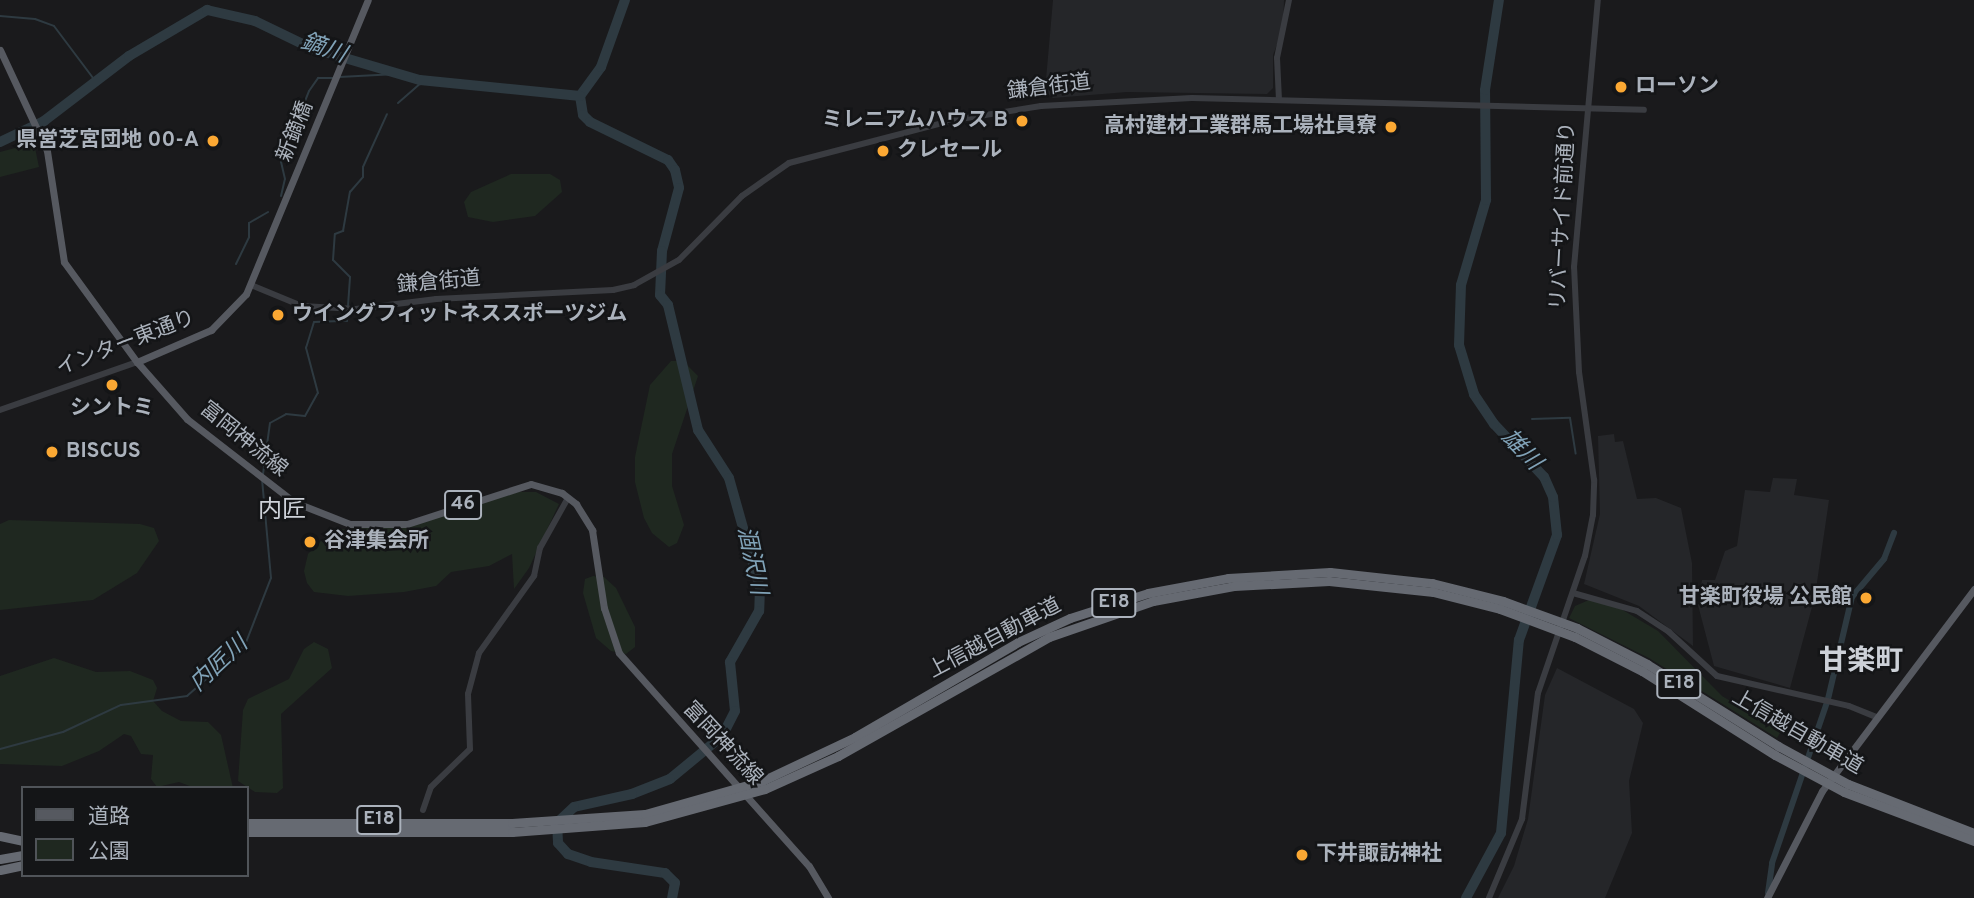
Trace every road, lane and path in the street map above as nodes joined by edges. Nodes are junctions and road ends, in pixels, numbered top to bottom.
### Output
1 (368, 0) edge
2 (1289, 0) edge
3 (1598, 0) edge
4 (0, 50) edge
5 (1279, 100) junction
6 (1588, 110) junction
7 (1644, 110) dead end
8 (267, 251) joint
9 (251, 285) junction
10 (137, 362) junction
11 (0, 410) edge
12 (569, 498) junction
13 (1974, 589) edge
14 (1573, 593) junction
15 (1875, 717) junction
16 (1846, 788) junction
17 (423, 810) dead end
18 (248, 822) edge
19 (512, 828) junction
20 (248, 832) edge
21 (1974, 833) edge
22 (0, 836) edge
23 (21, 841) edge
24 (1974, 841) edge
25 (21, 855) edge
26 (0, 859) edge
27 (21, 864) edge
28 (0, 869) edge
29 (828, 898) edge
30 (1489, 898) edge
31 (1767, 898) edge

1 - 8 main road, 新鏑橋
2 - 5 street
3 - 6 street, リバーサイド前通り
4 - 10 main road, 富岡神流線 / 46
5 - 6 street, 鎌倉街道
5 - 9 street, 鎌倉街道
6 - 7 street
6 - 14 street, リバーサイド前通り
8 - 9 main road, インター東通り
9 - 10 main road, インター東通り
10 - 11 street, インター東通り
10 - 12 main road, 富岡神流線 / 46
12 - 17 street
12 - 29 main road, 富岡神流線
13 - 15 main road
14 - 15 street
14 - 30 street, リバーサイド前通り
15 - 31 main road
16 - 19 highway, 上信越自動車道 / E18, bridge
16 - 21 highway, 上信越自動車道 / E18
16 - 24 highway, 上信越自動車道 / E18
18 - 19 highway, 上信越自動車道 / E18
19 - 20 highway, 上信越自動車道 / E18
22 - 23 highway
25 - 26 highway
27 - 28 highway

